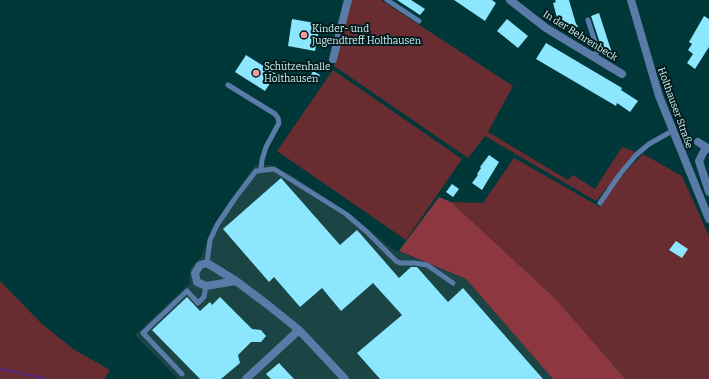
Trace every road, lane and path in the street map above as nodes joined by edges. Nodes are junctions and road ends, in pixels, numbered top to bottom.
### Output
1 (348, 0) edge
2 (387, 0) edge
3 (510, 0) edge
4 (631, 0) edge
5 (588, 20) dead end
6 (419, 21) dead end
7 (592, 57) junction
8 (333, 59) dead end
9 (622, 74) dead end
10 (228, 85) dead end
11 (672, 131) junction
12 (698, 142) dead end
13 (708, 148) edge
14 (261, 169) junction
15 (709, 192) edge
16 (600, 203) dead end
17 (709, 219) edge
18 (207, 263) junction
19 (236, 281) junction
20 (453, 283) dead end
21 (206, 286) junction
22 (299, 330) junction
23 (182, 374) dead end
24 (246, 379) edge
25 (345, 379) edge

1 - 8 street
2 - 6 lane
3 - 7 street, In der Behrenbeck
4 - 11 street, Holthauser Straße
5 - 7 lane
7 - 9 street, In der Behrenbeck
10 - 14 lane
11 - 16 lane
11 - 17 street, Holthauser Straße
12 - 13 street
13 - 15 street
14 - 18 lane
14 - 20 lane
18 - 19 street
18 - 21 street
19 - 21 street
19 - 22 street
21 - 23 lane
22 - 24 street
22 - 25 street

